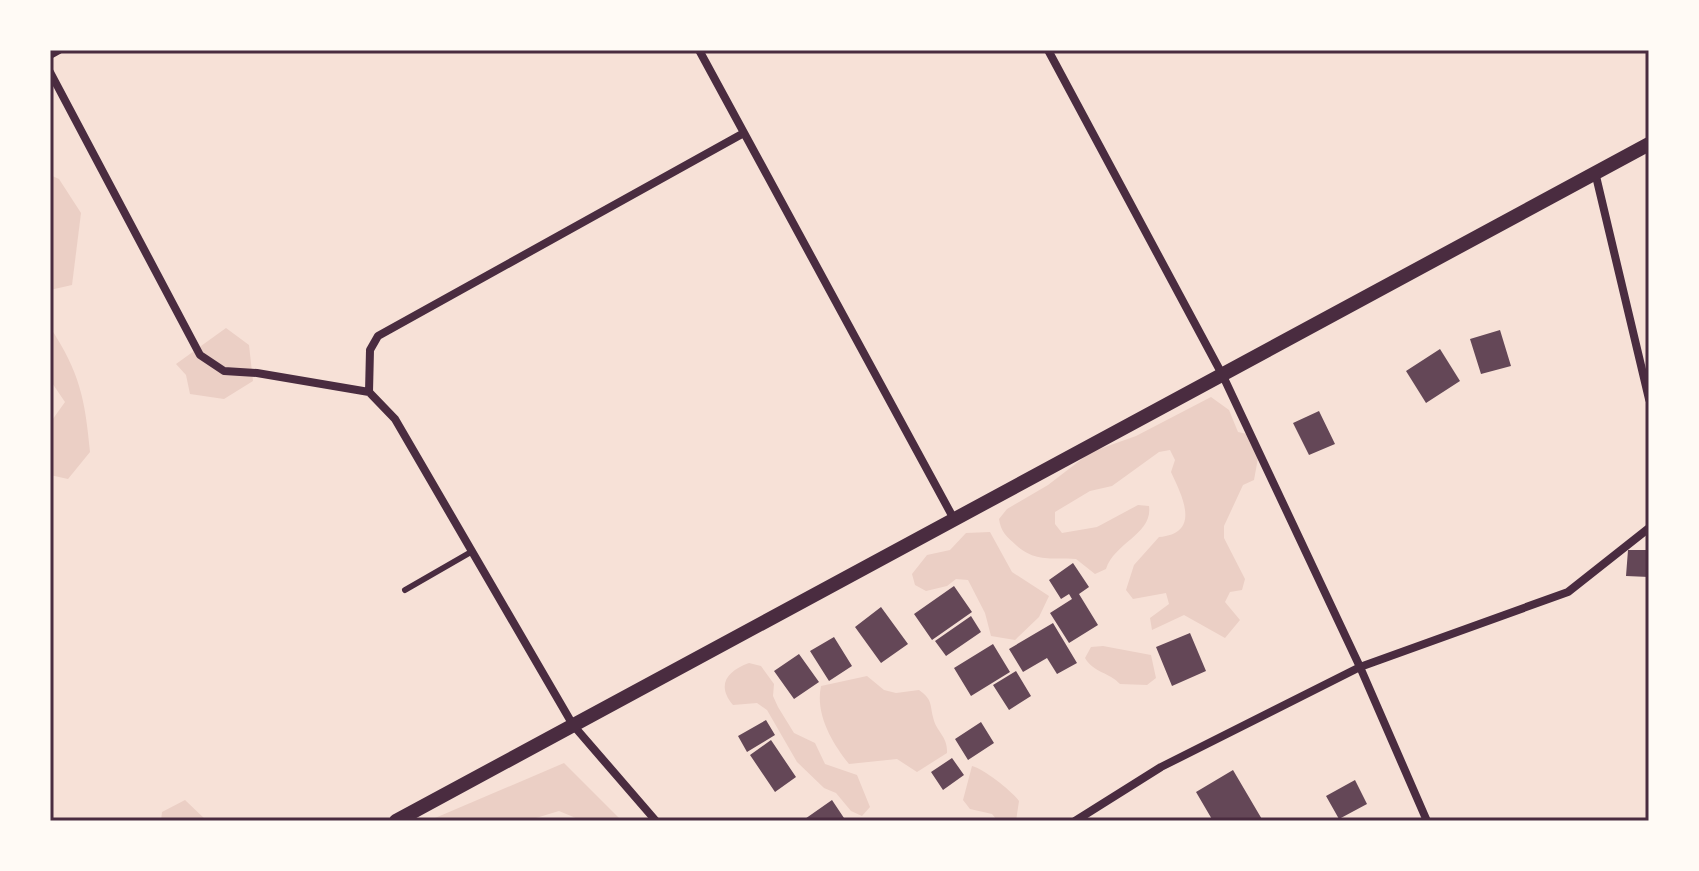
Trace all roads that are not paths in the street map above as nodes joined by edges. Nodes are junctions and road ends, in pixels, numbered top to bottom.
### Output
1 (59, 50) edge
2 (699, 50) edge
3 (1048, 50) edge
4 (50, 55) edge
5 (50, 72) edge
6 (742, 134) junction
7 (1649, 144) edge
8 (1595, 172) junction
9 (1223, 376) junction
10 (369, 392) junction
11 (1649, 399) edge
12 (955, 521) junction
13 (1649, 528) edge
14 (471, 552) junction
15 (405, 590) dead end
16 (1360, 667) junction
17 (573, 725) junction
18 (396, 821) edge
19 (656, 821) edge
20 (1075, 821) edge
21 (1427, 821) edge

1 - 4 street
2 - 6 street
3 - 9 street
5 - 10 street
6 - 10 street
6 - 12 street
7 - 8 street
8 - 9 street
8 - 11 street
9 - 12 street
9 - 16 street
10 - 14 street
12 - 17 street
13 - 16 street
14 - 15 lane
14 - 17 street
16 - 20 street
16 - 21 street
17 - 18 street
17 - 19 street

